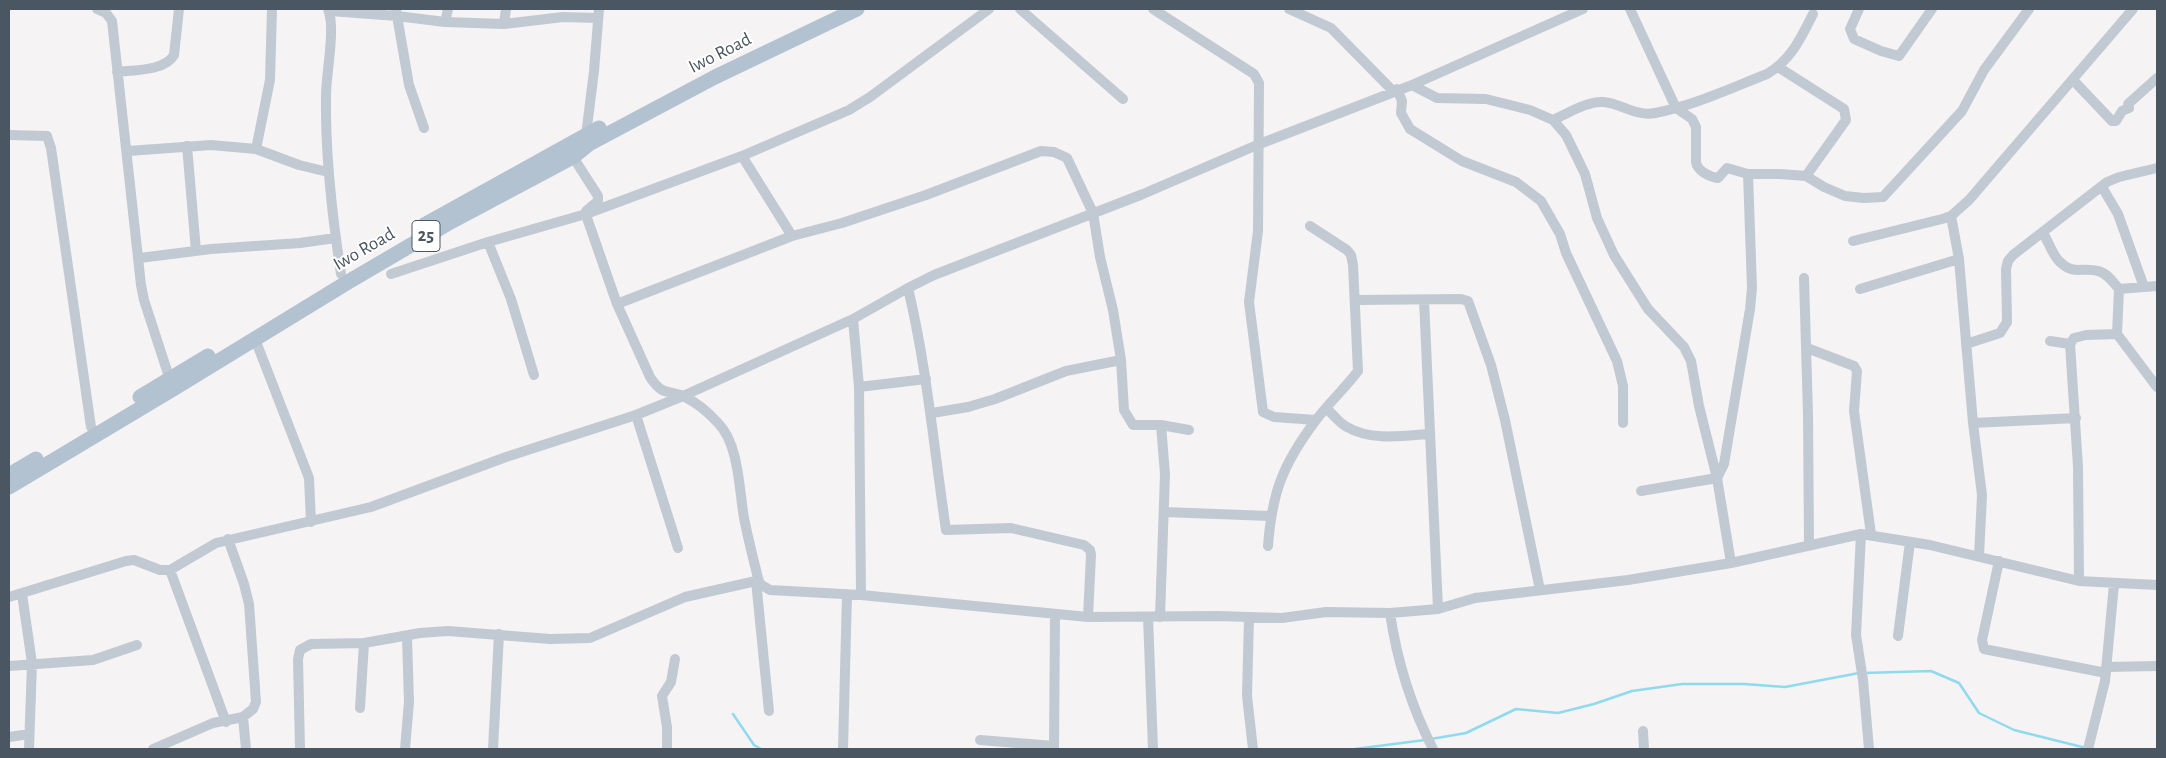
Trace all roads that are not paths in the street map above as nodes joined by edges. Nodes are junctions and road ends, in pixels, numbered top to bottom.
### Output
1 (97, 9) edge
2 (179, 9) edge
3 (272, 9) edge
4 (448, 9) edge
5 (506, 9) edge
6 (834, 9) edge
7 (857, 9) edge
8 (989, 9) edge
9 (1020, 9) edge
10 (1153, 9) edge
11 (1289, 9) edge
12 (1583, 9) edge
13 (1630, 9) edge
14 (1859, 9) edge
15 (1932, 9) edge
16 (2029, 9) edge
17 (2133, 9) edge
18 (329, 10) edge
19 (396, 12) edge
20 (599, 13) edge
21 (1814, 14) dead end
22 (445, 22) junction
23 (504, 24) junction
24 (1778, 68) junction
25 (117, 72) junction
26 (712, 74) junction
27 (2157, 78) edge
28 (2073, 80) junction
29 (1412, 85) junction
30 (1395, 90) junction
31 (1123, 99) dead end
32 (1676, 108) junction
33 (1553, 120) junction
34 (424, 128) dead end
35 (9, 135) edge
36 (586, 135) junction
37 (1257, 145) junction
38 (187, 146) junction
39 (256, 149) junction
40 (128, 151) junction
41 (742, 156) junction
42 (573, 157) junction
43 (2157, 168) edge
44 (328, 172) junction
45 (1748, 174) junction
46 (1806, 176) junction
47 (2102, 187) junction
48 (1093, 213) junction
49 (586, 214) junction
50 (1951, 216) junction
51 (1310, 226) dead end
52 (2043, 232) junction
53 (792, 236) junction
54 (335, 238) junction
55 (1853, 241) dead end
56 (488, 242) junction
57 (196, 251) junction
58 (140, 258) junction
59 (1959, 259) junction
60 (341, 274) junction
61 (391, 274) dead end
62 (1804, 278) dead end
63 (2157, 286) edge
64 (2144, 287) junction
65 (908, 288) junction
66 (1860, 289) dead end
67 (2118, 289) junction
68 (1354, 300) junction
69 (1424, 300) junction
70 (617, 304) junction
71 (853, 319) junction
72 (2117, 334) junction
73 (255, 339) junction
74 (2050, 341) dead end
75 (1966, 344) junction
76 (2070, 344) junction
77 (1807, 348) junction
78 (1121, 360) junction
79 (534, 375) dead end
80 (926, 379) junction
81 (171, 384) junction
82 (2157, 387) edge
83 (859, 388) junction
84 (683, 396) junction
85 (1326, 408) junction
86 (932, 413) junction
87 (636, 414) junction
88 (2076, 418) junction
89 (1316, 420) junction
90 (1624, 423) dead end
91 (1973, 423) junction
92 (1161, 425) junction
93 (91, 427) junction
94 (1188, 430) dead end
95 (1429, 434) junction
96 (9, 475) edge
97 (1717, 478) junction
98 (9, 488) edge
99 (1641, 492) dead end
100 (1164, 512) junction
101 (1270, 516) junction
102 (311, 522) junction
103 (1866, 534) junction
104 (228, 539) junction
105 (1910, 542) junction
106 (1809, 545) junction
107 (1268, 546) dead end
108 (678, 548) dead end
109 (1979, 556) junction
110 (1999, 561) junction
111 (1731, 563) junction
112 (170, 570) junction
113 (2079, 581) junction
114 (758, 582) junction
115 (2114, 584) junction
116 (2157, 585) edge
117 (1540, 590) junction
118 (22, 594) junction
119 (846, 594) junction
120 (861, 595) junction
121 (9, 597) edge
122 (1438, 609) junction
123 (1390, 613) junction
124 (1055, 615) junction
125 (1148, 617) junction
126 (1249, 617) junction
127 (1088, 618) junction
128 (1160, 618) junction
129 (499, 634) junction
130 (1898, 636) dead end
131 (407, 637) junction
132 (364, 643) junction
133 (137, 645) dead end
134 (675, 660) dead end
135 (32, 663) junction
136 (9, 666) edge
137 (2157, 666) edge
138 (2106, 670) junction
139 (360, 708) dead end
140 (769, 711) dead end
141 (243, 718) junction
142 (226, 722) junction
143 (1644, 731) dead end
144 (29, 734) junction
145 (9, 737) edge
146 (980, 740) dead end
147 (2089, 746) edge
148 (1054, 748) edge
149 (29, 749) edge
150 (153, 749) edge
151 (246, 749) edge
152 (300, 749) edge
153 (405, 749) edge
154 (493, 749) edge
155 (667, 749) edge
156 (843, 749) edge
157 (1153, 749) edge
158 (1252, 749) edge
159 (1433, 749) edge
160 (1644, 749) edge
161 (1869, 749) edge

1 - 25 street
2 - 25 street
3 - 39 street
4 - 22 street
5 - 23 street
6 - 26 main road, Iwo Road
7 - 26 main road, Iwo Road / 25
8 - 41 street
9 - 31 street
10 - 37 street
11 - 30 street
12 - 29 street
13 - 32 street
14 - 15 street
16 - 46 street
17 - 28 street
18 - 19 street
18 - 44 street
19 - 22 street
19 - 34 street
20 - 23 street
20 - 36 street
21 - 24 street
22 - 23 street
24 - 32 street
24 - 46 street
25 - 40 street
26 - 36 main road, Iwo Road
26 - 42 main road, Iwo Road / 25
27 - 28 street
28 - 50 street
29 - 30 street
29 - 33 street
30 - 37 street
30 - 90 street
32 - 33 street
32 - 45 street
33 - 97 street
35 - 93 street
36 - 60 main road, Iwo Road
37 - 48 street
37 - 89 street
38 - 39 street
38 - 40 street
38 - 57 street
39 - 44 street
40 - 58 street
41 - 49 street
41 - 53 street
42 - 49 street
42 - 73 main road, Iwo Road / 25
43 - 47 street
44 - 54 street
45 - 46 street
45 - 97 street
47 - 52 street
47 - 64 street
48 - 53 street
48 - 65 street
48 - 78 street
49 - 56 street
49 - 70 street
50 - 55 street
50 - 59 street
51 - 68 street
52 - 67 street
52 - 75 street
53 - 70 street
54 - 57 street
54 - 60 street
56 - 61 street
56 - 79 street
57 - 58 street
58 - 81 street
59 - 66 street
59 - 75 street
60 - 81 main road, Iwo Road
62 - 77 street
63 - 64 street
64 - 67 street
65 - 71 street
65 - 80 street
67 - 72 street
68 - 69 street
68 - 85 street
69 - 95 street
69 - 117 street
70 - 84 street
71 - 83 street
71 - 84 street
72 - 76 street
72 - 82 street
73 - 81 main road, Iwo Road / 25
73 - 102 street
74 - 76 street
75 - 91 street
76 - 88 street
77 - 103 street
77 - 106 street
78 - 86 street
78 - 92 street
80 - 83 street
80 - 86 street
81 - 93 main road, Iwo Road
81 - 98 main road, Iwo Road / 25
83 - 120 street
84 - 87 street
84 - 114 street
85 - 89 street
85 - 95 street
86 - 127 street
87 - 102 street
87 - 108 street
88 - 91 street
88 - 113 street
89 - 101 street
91 - 109 street
92 - 94 street
92 - 100 street
93 - 96 main road, Iwo Road
95 - 122 street
97 - 99 street
97 - 111 street
100 - 101 street
100 - 128 street
101 - 107 street
102 - 104 street
103 - 105 street
103 - 106 street
103 - 161 street
104 - 112 street
104 - 141 street
105 - 109 street
105 - 130 street
106 - 111 street
109 - 110 street
110 - 113 street
110 - 138 street
111 - 117 street
112 - 118 street
112 - 142 street
113 - 115 street
114 - 119 street
114 - 129 street
114 - 140 street
115 - 116 street
115 - 138 street
117 - 122 street
118 - 121 street
118 - 135 street
119 - 120 street
119 - 156 street
120 - 124 street
122 - 123 street
123 - 126 street
123 - 159 street
124 - 127 street
124 - 148 street
125 - 127 street
125 - 128 street
125 - 157 street
126 - 128 street
126 - 158 street
129 - 131 street
129 - 154 street
131 - 132 street
131 - 153 street
132 - 139 street
132 - 152 street
133 - 135 street
134 - 155 street
135 - 136 street
135 - 144 street
137 - 138 street
138 - 147 street
141 - 142 street
141 - 151 street
142 - 150 street
143 - 160 street
144 - 145 street
144 - 149 street
146 - 148 street

